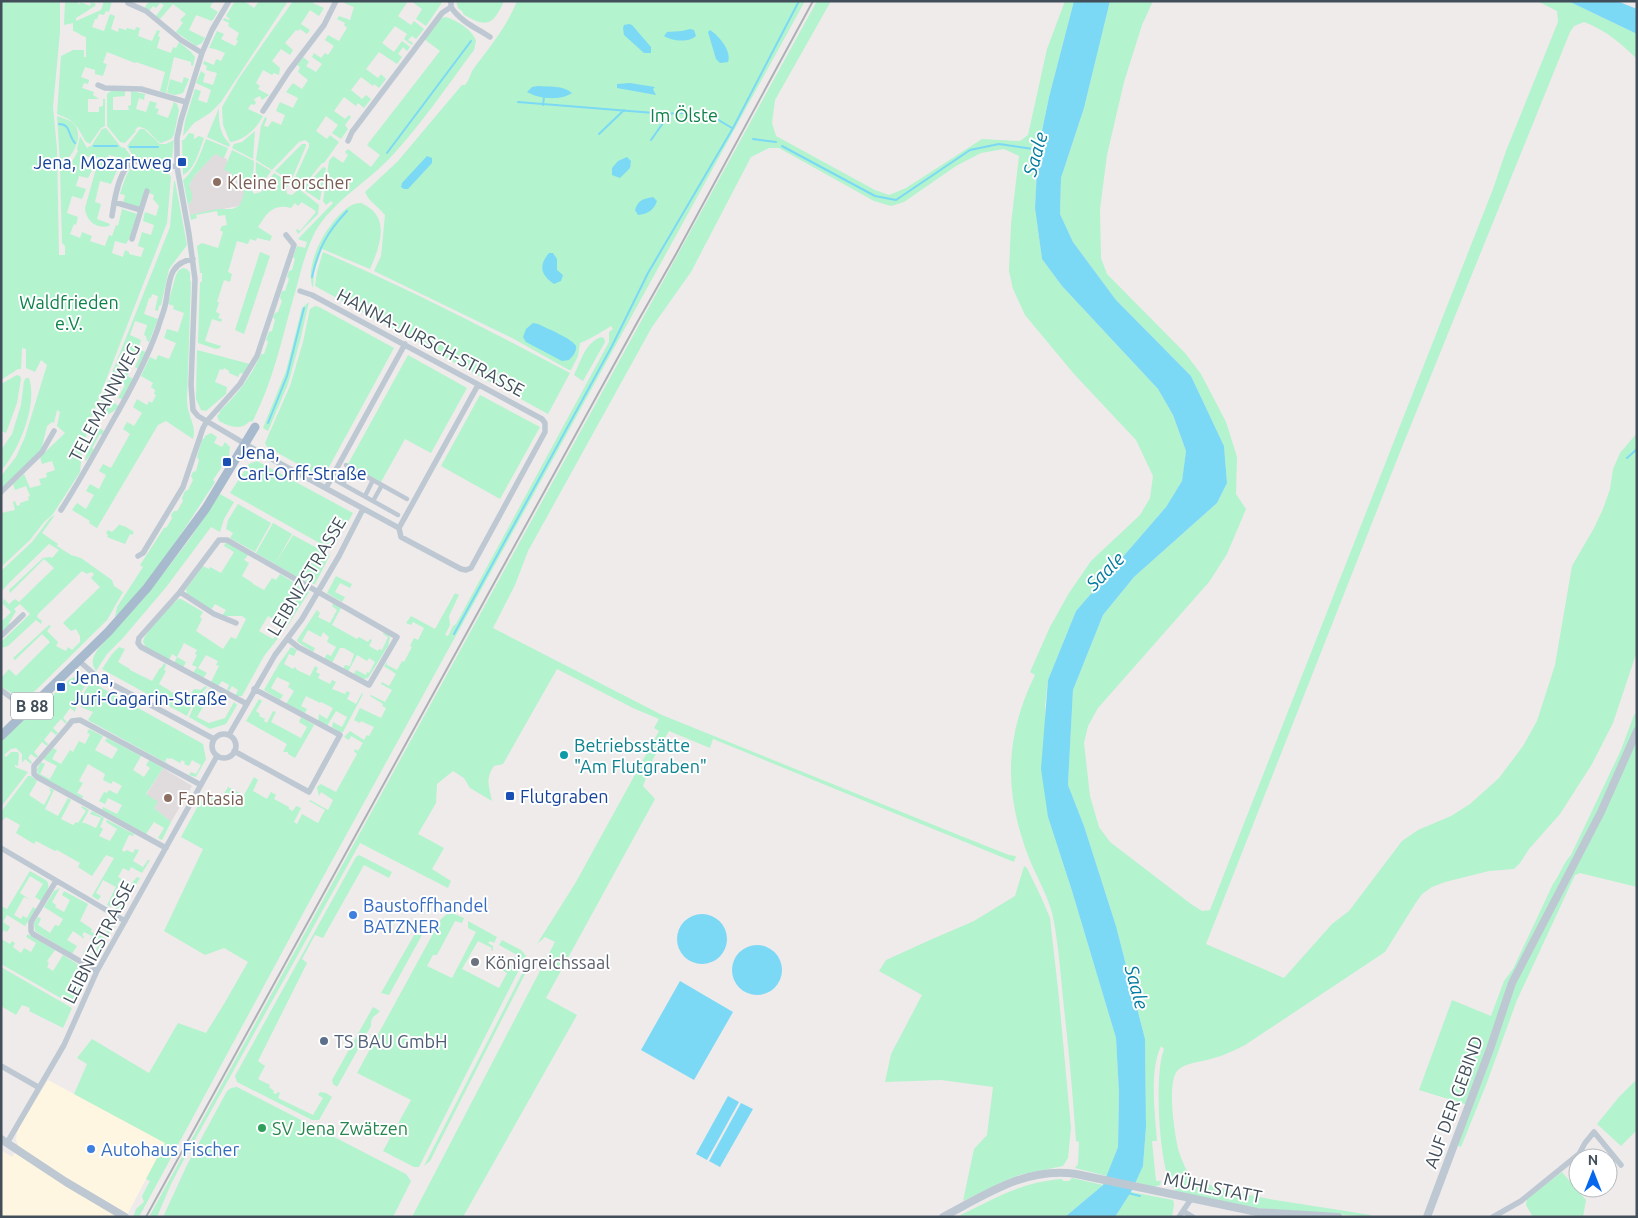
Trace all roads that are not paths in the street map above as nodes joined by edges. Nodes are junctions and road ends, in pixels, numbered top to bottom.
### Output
1 (229, 1) edge
2 (336, 1) edge
3 (128, 3) dead end
4 (451, 4) edge
5 (490, 37) dead end
6 (202, 53) junction
7 (98, 85) dead end
8 (186, 102) junction
9 (263, 111) dead end
10 (348, 141) dead end
11 (177, 167) junction
12 (147, 191) dead end
13 (114, 202) junction
14 (141, 210) junction
15 (112, 216) dead end
16 (286, 235) dead end
17 (132, 239) dead end
18 (193, 259) junction
19 (300, 291) dead end
20 (405, 344) junction
21 (478, 385) junction
22 (207, 421) junction
23 (255, 427) dead end
24 (54, 431) dead end
25 (245, 444) junction
26 (346, 465) dead end
27 (351, 468) junction
28 (373, 480) junction
29 (337, 481) dead end
30 (343, 484) junction
31 (382, 485) junction
32 (326, 488) junction
33 (1, 492) edge
34 (362, 497) junction
35 (407, 499) dead end
36 (373, 501) junction
37 (363, 509) junction
38 (61, 510) dead end
39 (398, 515) dead end
40 (399, 528) junction
41 (138, 556) dead end
42 (180, 592) junction
43 (318, 592) junction
44 (23, 615) dead end
45 (236, 623) dead end
46 (1, 636) edge
47 (288, 639) junction
48 (78, 660) junction
49 (254, 689) junction
50 (1, 690) edge
51 (247, 704) junction
52 (28, 710) junction
53 (1637, 732) edge
54 (229, 735) junction
55 (1, 736) edge
56 (214, 739) junction
57 (234, 751) junction
58 (217, 756) junction
59 (201, 785) junction
60 (1, 848) edge
61 (166, 848) junction
62 (56, 881) junction
63 (125, 920) junction
64 (97, 971) junction
65 (1, 1066) edge
66 (38, 1088) junction
67 (4, 1141) edge
68 (1621, 1165) dead end
69 (1191, 1199) junction
70 (1183, 1211) junction
71 (124, 1217) edge
72 (943, 1217) edge
73 (1179, 1217) edge
74 (1192, 1217) edge
75 (1338, 1217) edge
76 (1427, 1217) edge
77 (1493, 1217) edge

1 - 6 street
2 - 9 street
3 - 6 street
4 - 5 street
4 - 10 street
6 - 8 street
7 - 8 street
8 - 11 street
11 - 13 street
11 - 18 street
12 - 14 street
13 - 14 street
13 - 15 street
14 - 17 street
16 - 22 street
18 - 22 street
18 - 38 street, TELEMANNWEG
19 - 20 street, HANNA-JURSCH-STRASSE
20 - 21 street, HANNA-JURSCH-STRASSE
20 - 32 street
21 - 40 street
21 - 40 street, HANNA-JURSCH-STRASSE
22 - 25 street
22 - 41 street
23 - 25 main road, B 88
24 - 33 street
25 - 32 street
25 - 48 main road, B 88
26 - 27 street
27 - 28 street
27 - 30 street
28 - 31 street
28 - 34 street
29 - 30 street
30 - 34 street
31 - 35 street
31 - 36 street
32 - 37 street
34 - 36 street
36 - 39 street
37 - 40 street
37 - 43 street, LEIBNIZSTRASSE
42 - 43 street
42 - 45 street
42 - 51 street
43 - 47 street, LEIBNIZSTRASSE
43 - 47 street
44 - 46 street
47 - 49 street, LEIBNIZSTRASSE
48 - 52 main road, B 88
48 - 56 street
49 - 51 street, LEIBNIZSTRASSE
49 - 57 street
50 - 52 street
51 - 54 street, LEIBNIZSTRASSE
52 - 55 main road, B 88
53 - 76 street, AUF DER GEBIND
54 - 56 street
54 - 57 street
56 - 58 street
57 - 58 street
58 - 59 street, LEIBNIZSTRASSE
59 - 61 street, LEIBNIZSTRASSE
59 - 61 street
60 - 62 street
61 - 63 street, LEIBNIZSTRASSE
62 - 63 street
62 - 64 street
63 - 64 street, LEIBNIZSTRASSE
64 - 66 street, LEIBNIZSTRASSE
65 - 66 street
66 - 67 street, LEIBNIZSTRASSE
67 - 71 street
68 - 77 street
69 - 70 street
69 - 72 street, MÜHLSTATT
69 - 75 street, MÜHLSTATT
70 - 73 street
70 - 74 street

